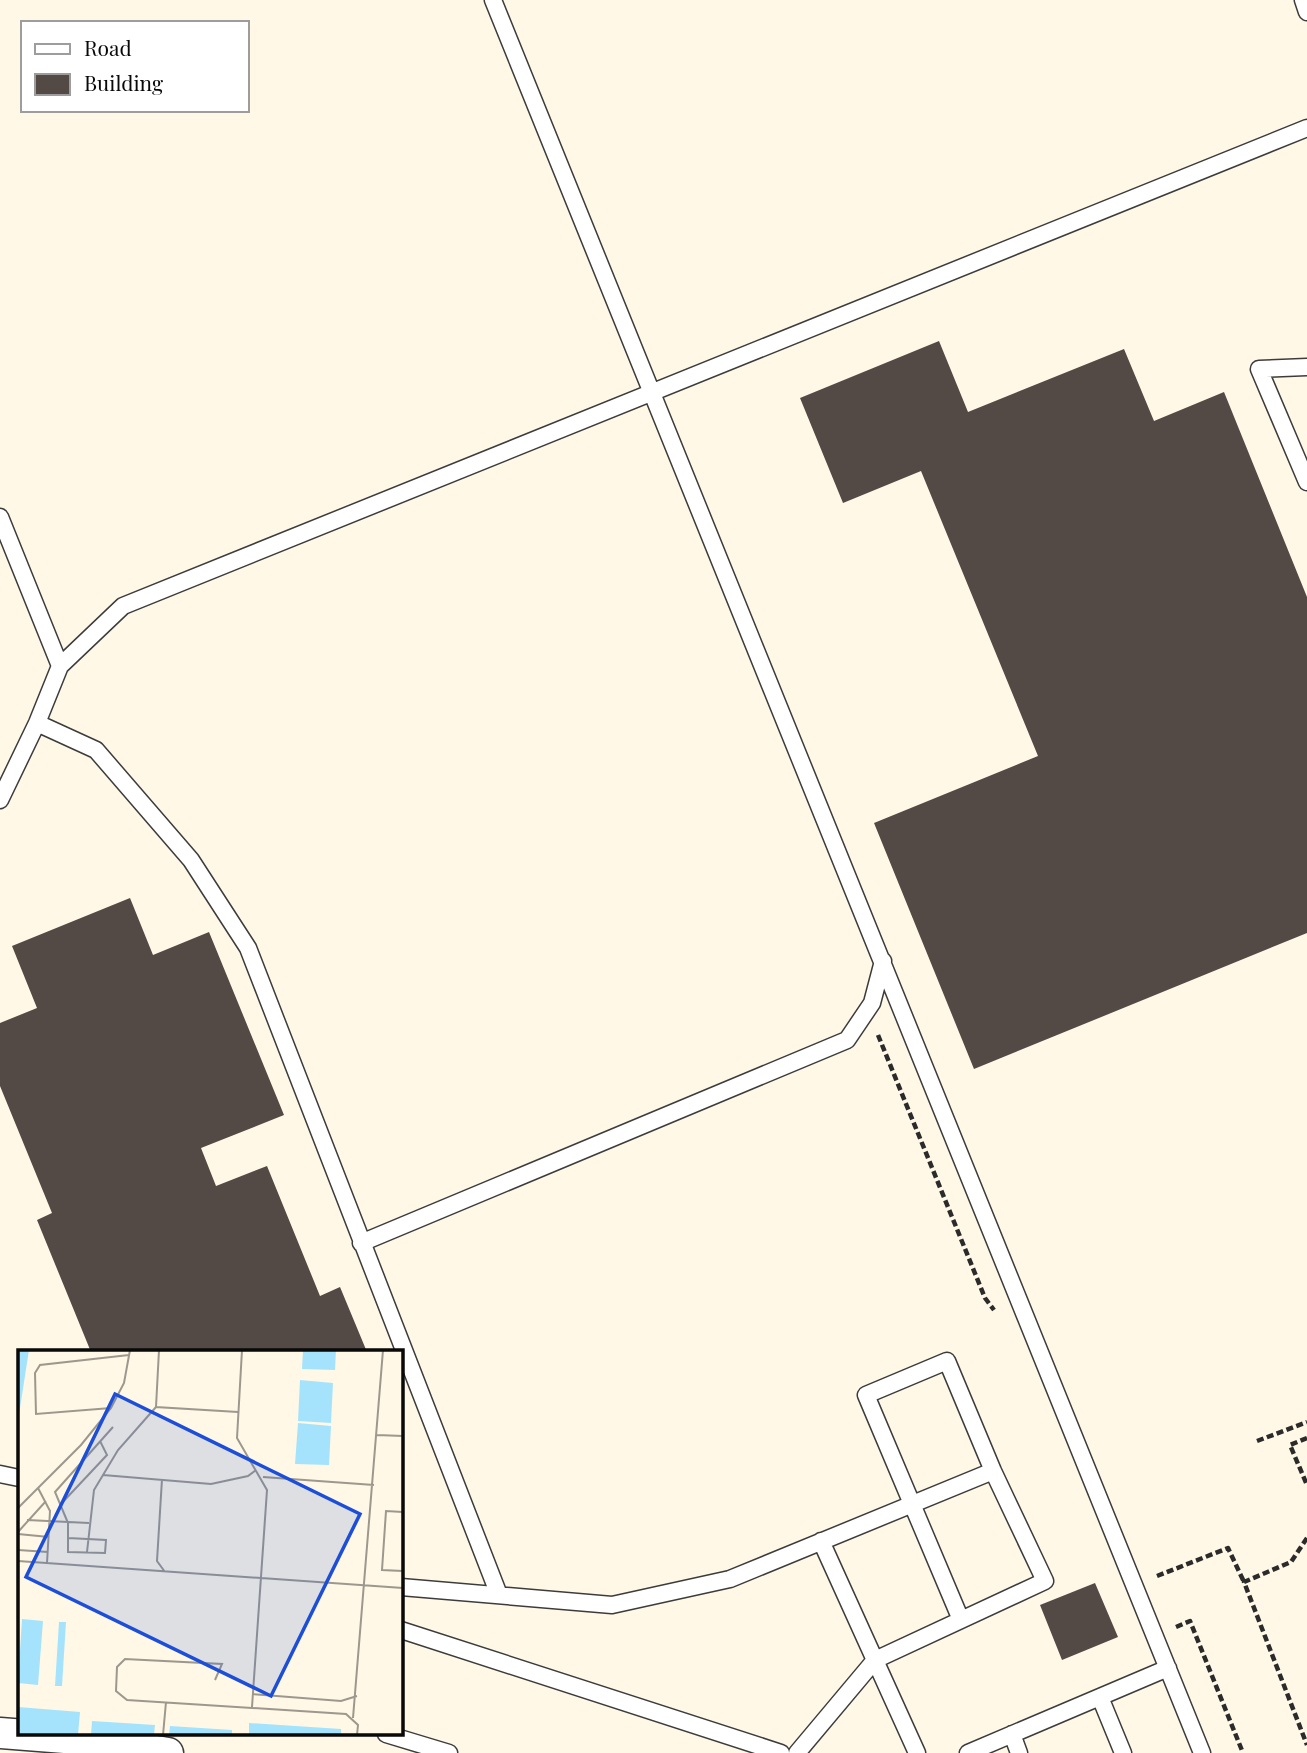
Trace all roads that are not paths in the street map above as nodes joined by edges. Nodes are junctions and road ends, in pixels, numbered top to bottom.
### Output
1 (492, 0) edge
2 (1303, 0) edge
3 (1307, 12) edge
4 (1307, 128) edge
5 (1307, 367) edge
6 (651, 395) junction
7 (1307, 482) edge
8 (0, 517) edge
9 (60, 666) junction
10 (37, 723) junction
11 (0, 800) edge
12 (883, 961) junction
13 (361, 1244) junction
14 (993, 1471) junction
15 (0, 1474) edge
16 (18, 1478) edge
17 (914, 1503) junction
18 (821, 1541) junction
19 (402, 1587) edge
20 (499, 1595) junction
21 (961, 1620) junction
22 (402, 1630) edge
23 (875, 1660) junction
24 (1168, 1668) junction
25 (1100, 1697) junction
26 (0, 1733) edge
27 (1012, 1734) junction
28 (18, 1736) edge
29 (21, 1736) edge
30 (393, 1736) edge
31 (93, 1746) edge
32 (168, 1753) edge
33 (449, 1753) edge
34 (781, 1753) edge
35 (797, 1753) edge
36 (918, 1753) edge
37 (968, 1753) edge
38 (1019, 1753) edge
39 (1123, 1753) edge
40 (1202, 1753) edge

1 - 6 lane
2 - 3 lane
4 - 6 lane
5 - 7 lane
6 - 9 lane
6 - 12 lane
8 - 9 lane
9 - 10 lane
10 - 11 lane
10 - 13 lane
12 - 13 lane
12 - 24 lane
13 - 20 lane
14 - 17 lane
14 - 17 lane
14 - 21 lane
15 - 16 lane
17 - 18 lane
17 - 21 lane
18 - 20 lane
18 - 23 lane
19 - 20 lane
21 - 23 lane
22 - 34 lane
23 - 35 lane
23 - 36 lane
24 - 25 lane
24 - 40 lane
25 - 27 lane
25 - 39 lane
26 - 28 street
27 - 37 lane
27 - 38 lane
29 - 31 street
30 - 33 lane
31 - 32 street

